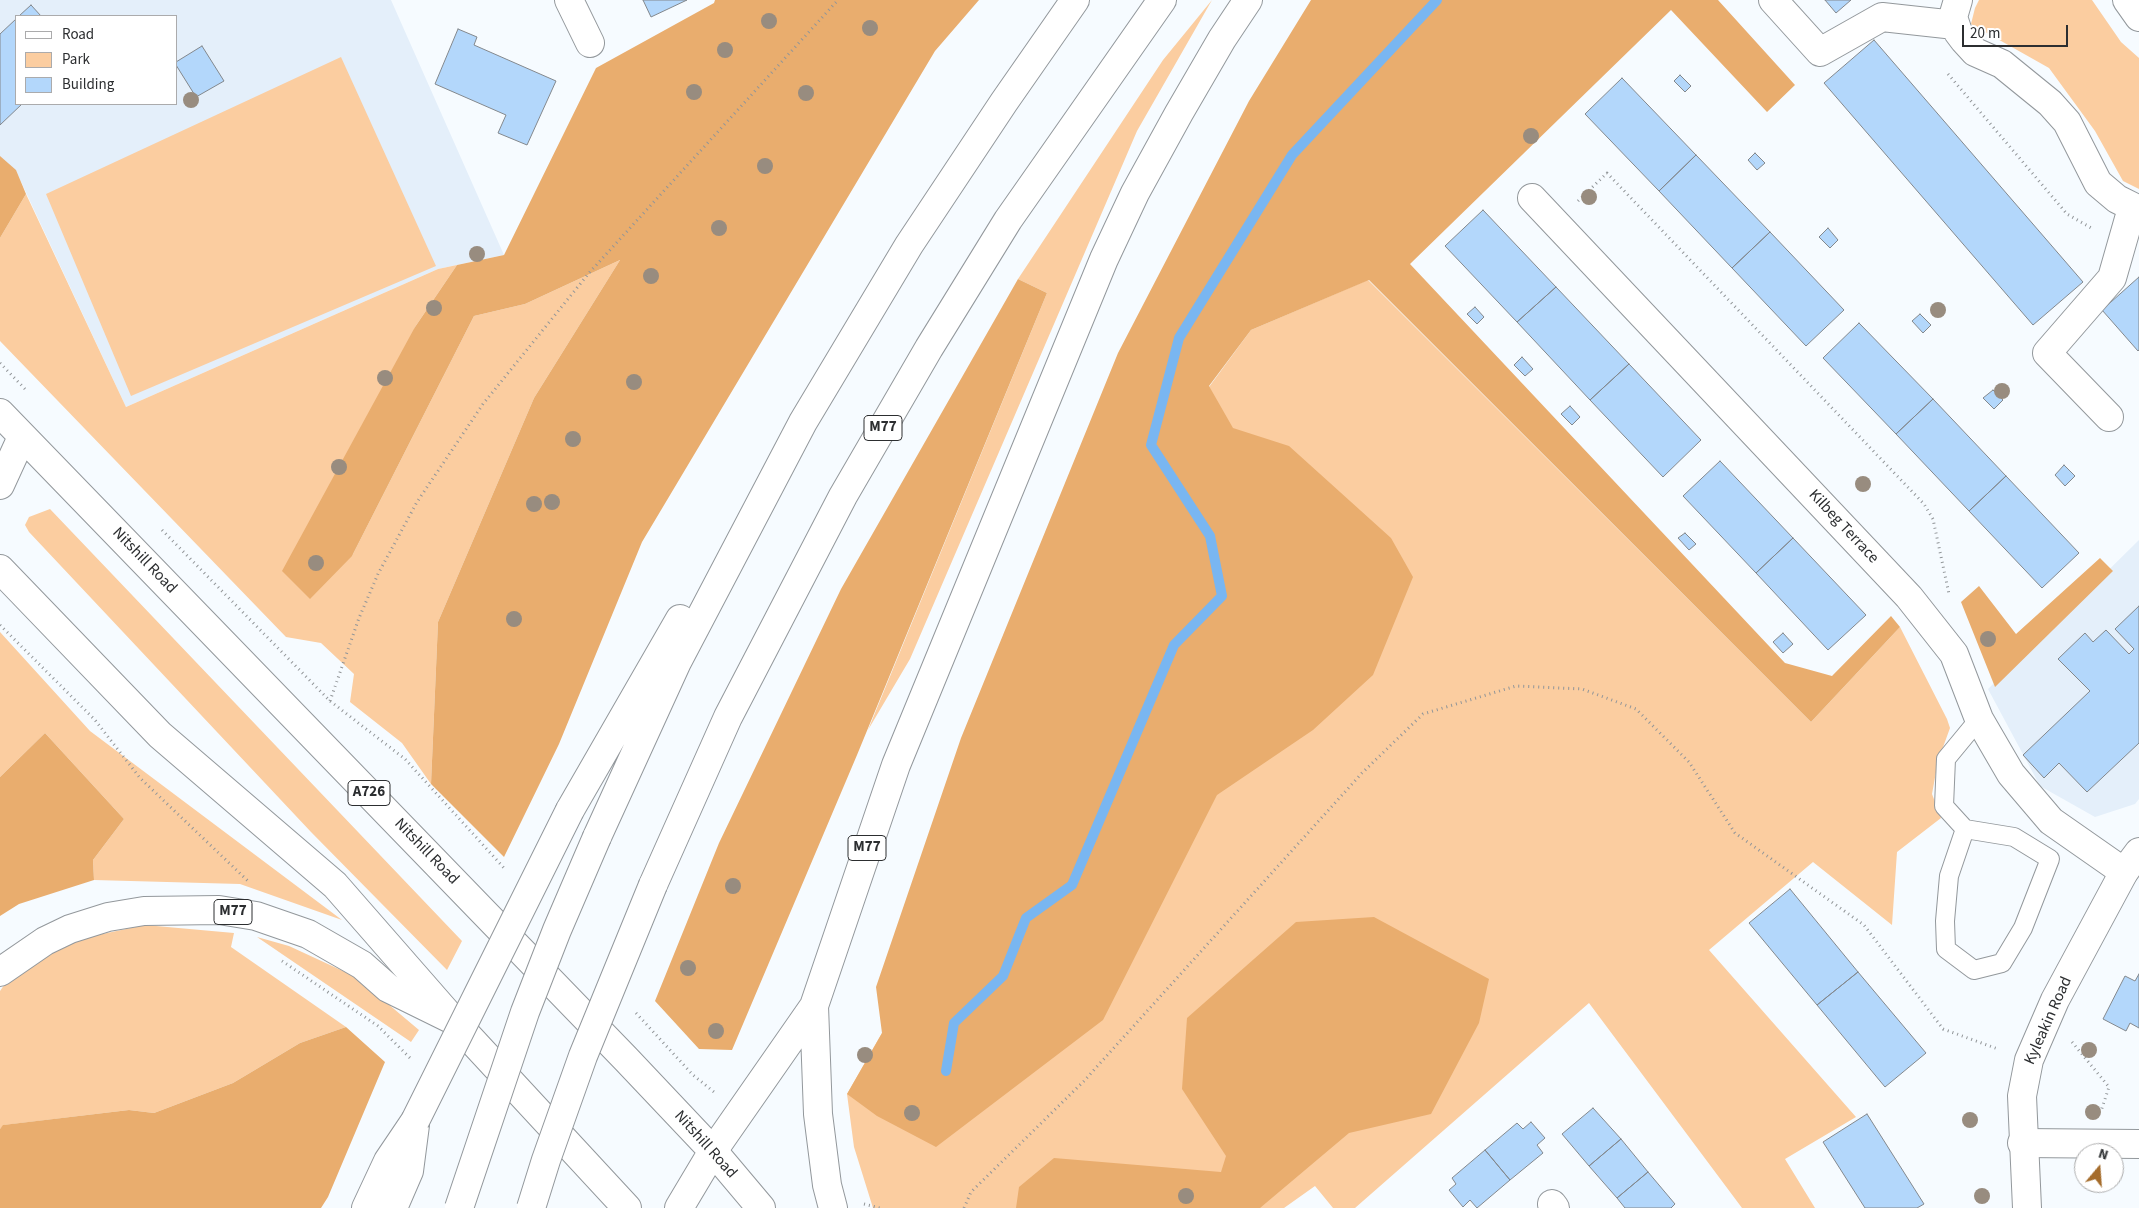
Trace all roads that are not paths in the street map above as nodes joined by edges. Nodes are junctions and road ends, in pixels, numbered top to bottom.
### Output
1 (569, 0) edge
2 (1074, 0) edge
3 (1162, 0) edge
4 (1248, 0) edge
5 (1774, 0) edge
6 (2127, 0) edge
7 (1956, 12) edge
8 (2139, 17) edge
9 (590, 44) dead end
10 (1532, 198) dead end
11 (2136, 209) edge
12 (0, 413) edge
13 (2109, 417) dead end
14 (803, 422) junction
15 (11, 442) edge
16 (0, 486) edge
17 (0, 569) edge
18 (1979, 719) junction
19 (1965, 828) junction
20 (2132, 862) edge
21 (0, 972) edge
22 (814, 1006) junction
23 (453, 1020) junction
24 (415, 1121) junction
25 (2022, 1144) junction
26 (2139, 1144) edge
27 (713, 1151) junction
28 (366, 1208) edge
29 (394, 1208) edge
30 (459, 1208) edge
31 (531, 1208) edge
32 (627, 1208) edge
33 (680, 1208) edge
34 (761, 1208) edge
35 (833, 1208) edge
36 (2027, 1208) edge

1 - 9 main road
2 - 14 main road
3 - 31 main road, M77, bridge
4 - 22 main road, M77
5 - 7 main road
6 - 8 main road
7 - 11 main road
10 - 18 main road, Kilbeg Terrace
11 - 13 main road
12 - 15 main road, Nitshill Road / A726
14 - 24 main road, bridge
14 - 30 main road, bridge
15 - 16 main road
15 - 27 main road, Nitshill Road / A726
17 - 23 main road
18 - 19 lane
18 - 20 main road, Kilbeg Terrace
19 - 19 lane
20 - 25 main road, Kyleakin Road
21 - 23 main road, M77
22 - 27 main road, M77
22 - 35 main road, M77
23 - 32 main road
24 - 28 main road
24 - 29 main road
25 - 26 main road
25 - 36 main road, Kyleakin Road
27 - 33 main road
27 - 34 main road, Nitshill Road

